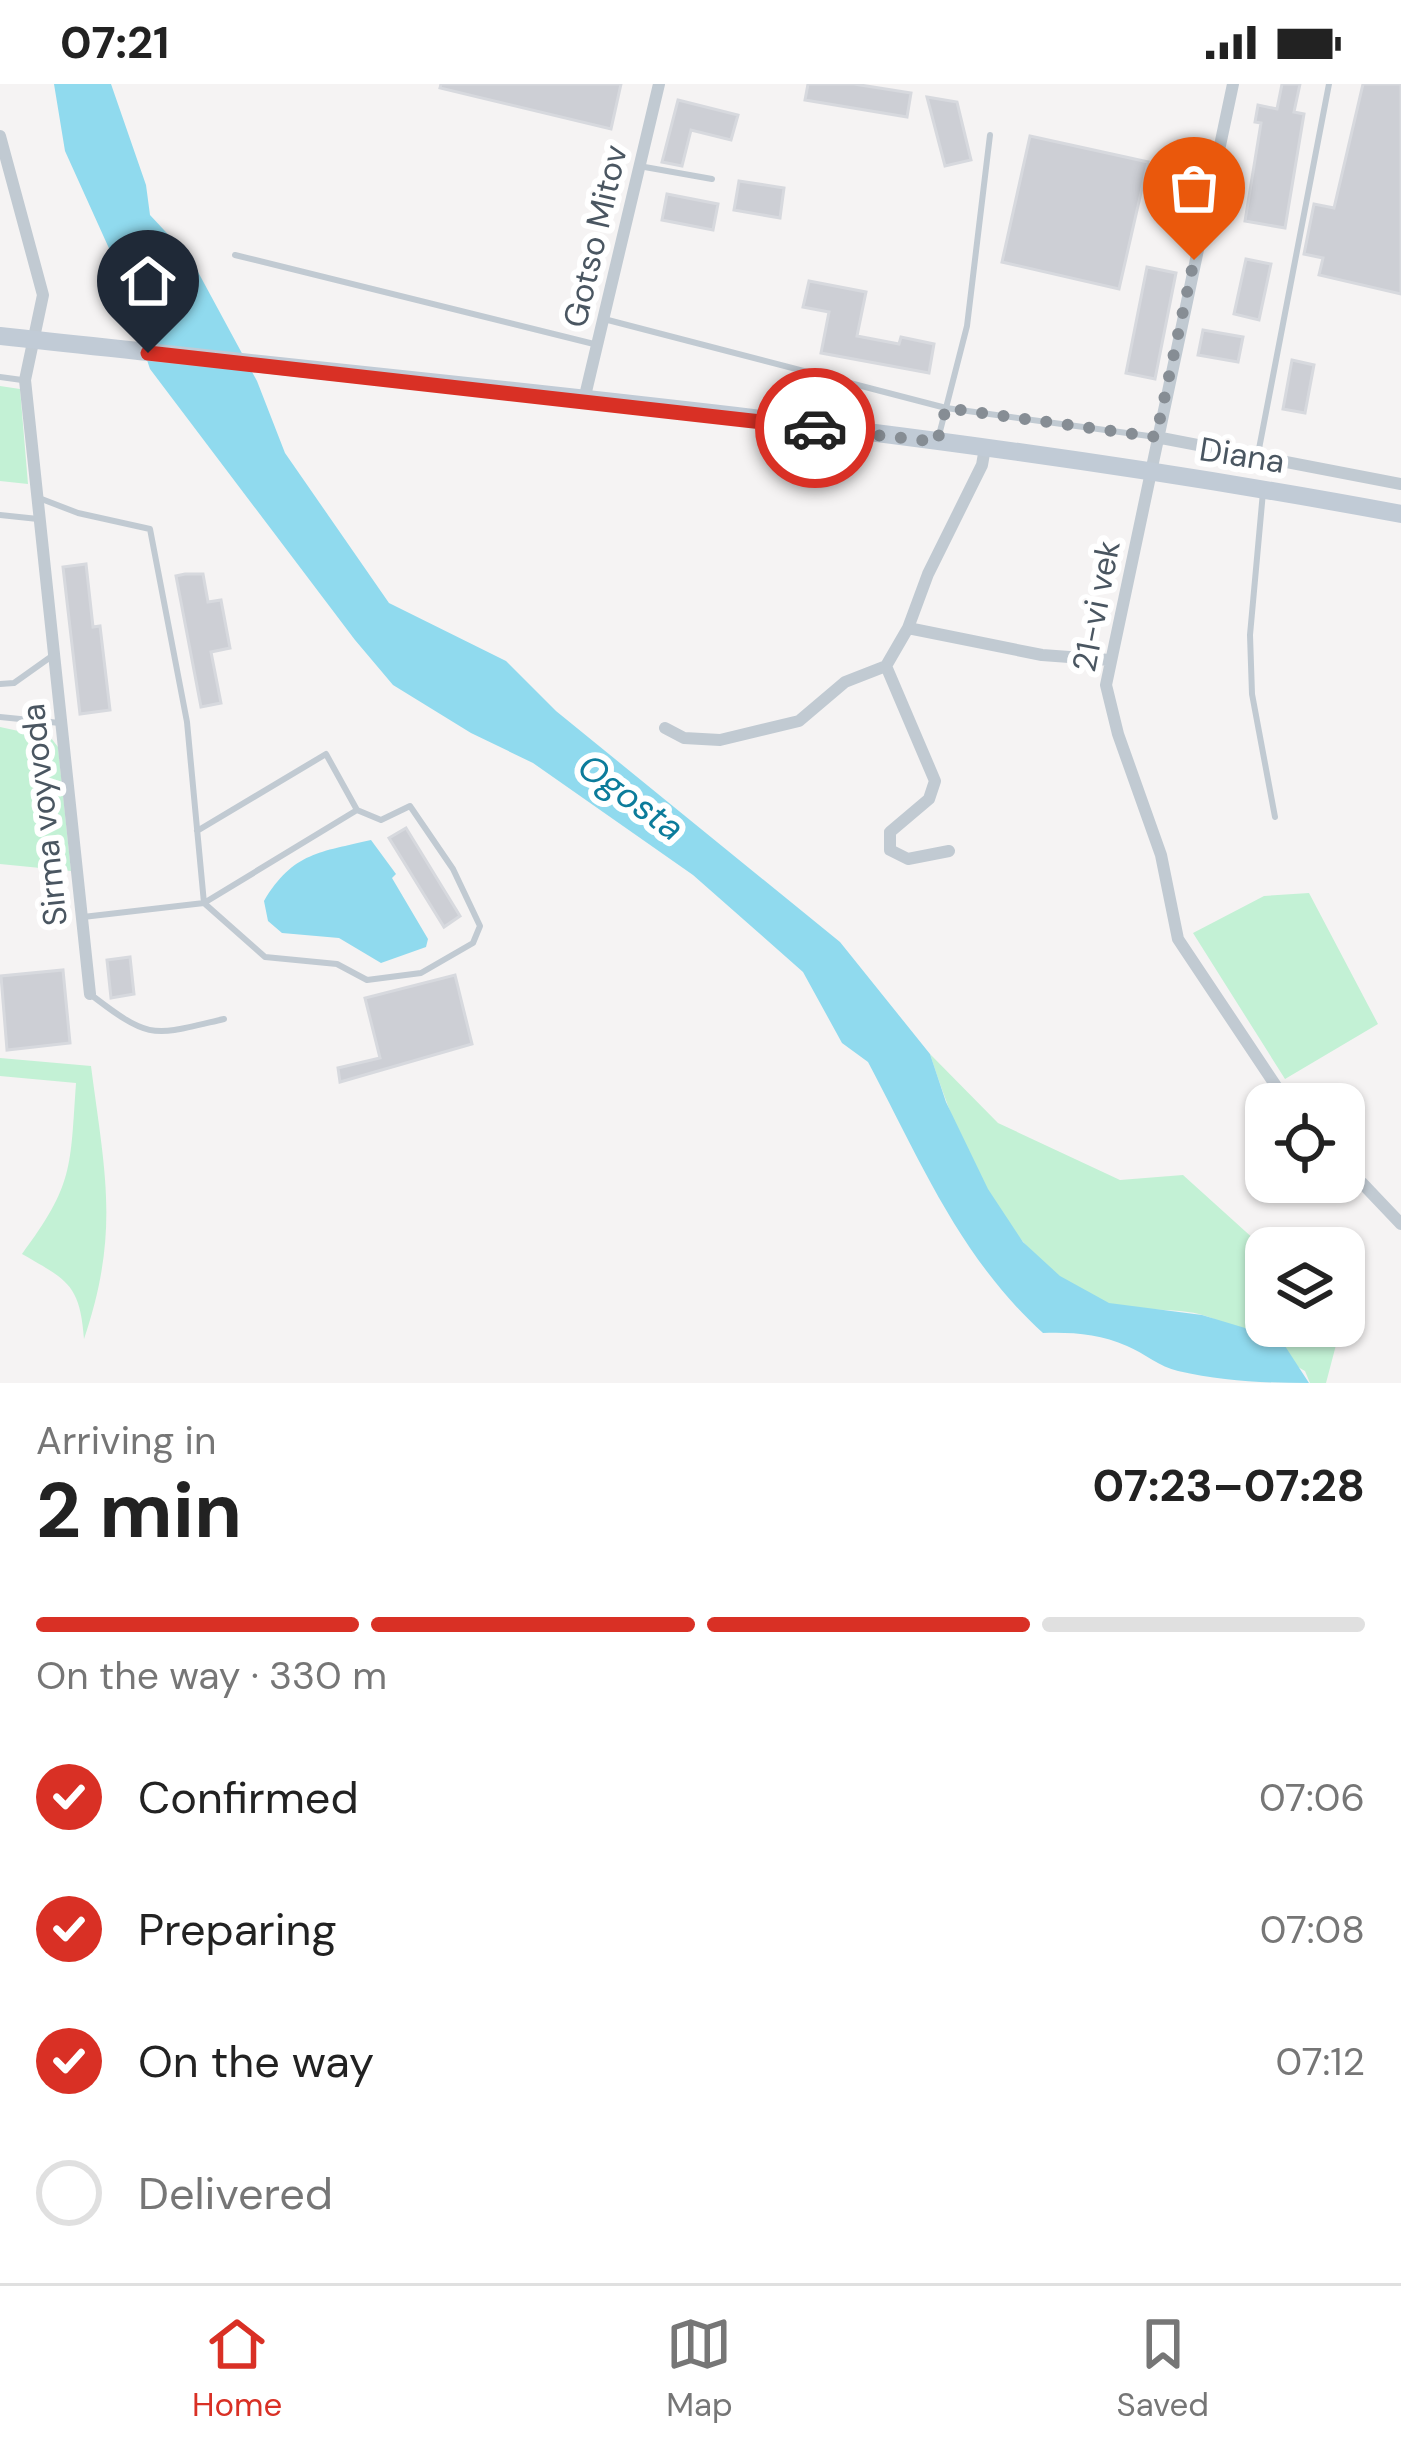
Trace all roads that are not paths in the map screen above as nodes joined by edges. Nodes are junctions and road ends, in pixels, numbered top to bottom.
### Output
1 (658, 84) edge
2 (1233, 84) edge
3 (1329, 84) edge
4 (990, 135) dead end
5 (0, 136) edge
6 (639, 166) junction
7 (712, 179) dead end
8 (235, 256) dead end
9 (604, 319) junction
10 (0, 336) edge
11 (32, 340) junction
12 (597, 345) junction
13 (0, 377) edge
14 (26, 380) junction
15 (584, 400) junction
16 (946, 408) junction
17 (1156, 437) junction
18 (937, 442) junction
19 (985, 448) junction
20 (1257, 458) junction
21 (1149, 470) junction
22 (1401, 484) edge
23 (1263, 488) junction
24 (39, 498) junction
25 (1401, 514) edge
26 (0, 515) edge
27 (41, 520) junction
28 (908, 628) junction
29 (55, 654) junction
30 (1110, 660) junction
31 (886, 666) junction
32 (0, 684) edge
33 (0, 717) edge
34 (60, 724) junction
35 (665, 728) dead end
36 (357, 810) junction
37 (1275, 818) dead end
38 (197, 831) junction
39 (949, 851) dead end
40 (204, 903) junction
41 (82, 917) junction
42 (90, 994) joint
43 (224, 1019) dead end
44 (1274, 1083) edge
45 (1365, 1186) edge
46 (1401, 1224) edge

1 - 6 street, Gotso Mitov
2 - 17 street, 21-vi vek
3 - 20 lane
4 - 16 lane
5 - 11 street, Sirma voyvoda
6 - 7 lane
6 - 9 street, Gotso Mitov
8 - 12 lane
9 - 12 street, Gotso Mitov
9 - 16 lane
10 - 11 main road, Diana
11 - 14 street, Sirma voyvoda
11 - 15 main road, Diana
12 - 15 street, Gotso Mitov
13 - 14 lane
14 - 24 street, Sirma voyvoda
15 - 18 main road, Diana
16 - 17 lane
16 - 18 lane
17 - 20 street, Diana
17 - 21 street, 21-vi vek
18 - 19 main road, Diana
19 - 21 main road, Diana
19 - 28 street
20 - 22 street, Diana
21 - 23 main road, Diana
21 - 30 street, 21-vi vek
23 - 25 main road, Diana
23 - 37 lane
24 - 27 street, Sirma voyvoda
24 - 38 lane
26 - 27 lane
27 - 29 street, Sirma voyvoda
28 - 30 street
28 - 31 street
29 - 32 lane
29 - 34 street, Sirma voyvoda
30 - 44 street, 21-vi vek
31 - 35 street
31 - 39 street
33 - 34 lane
34 - 41 street, Sirma voyvoda
36 - 38 lane
36 - 40 lane
36 - 40 lane
38 - 40 lane
40 - 41 lane
41 - 42 street, Sirma voyvoda
42 - 43 lane
45 - 46 street

